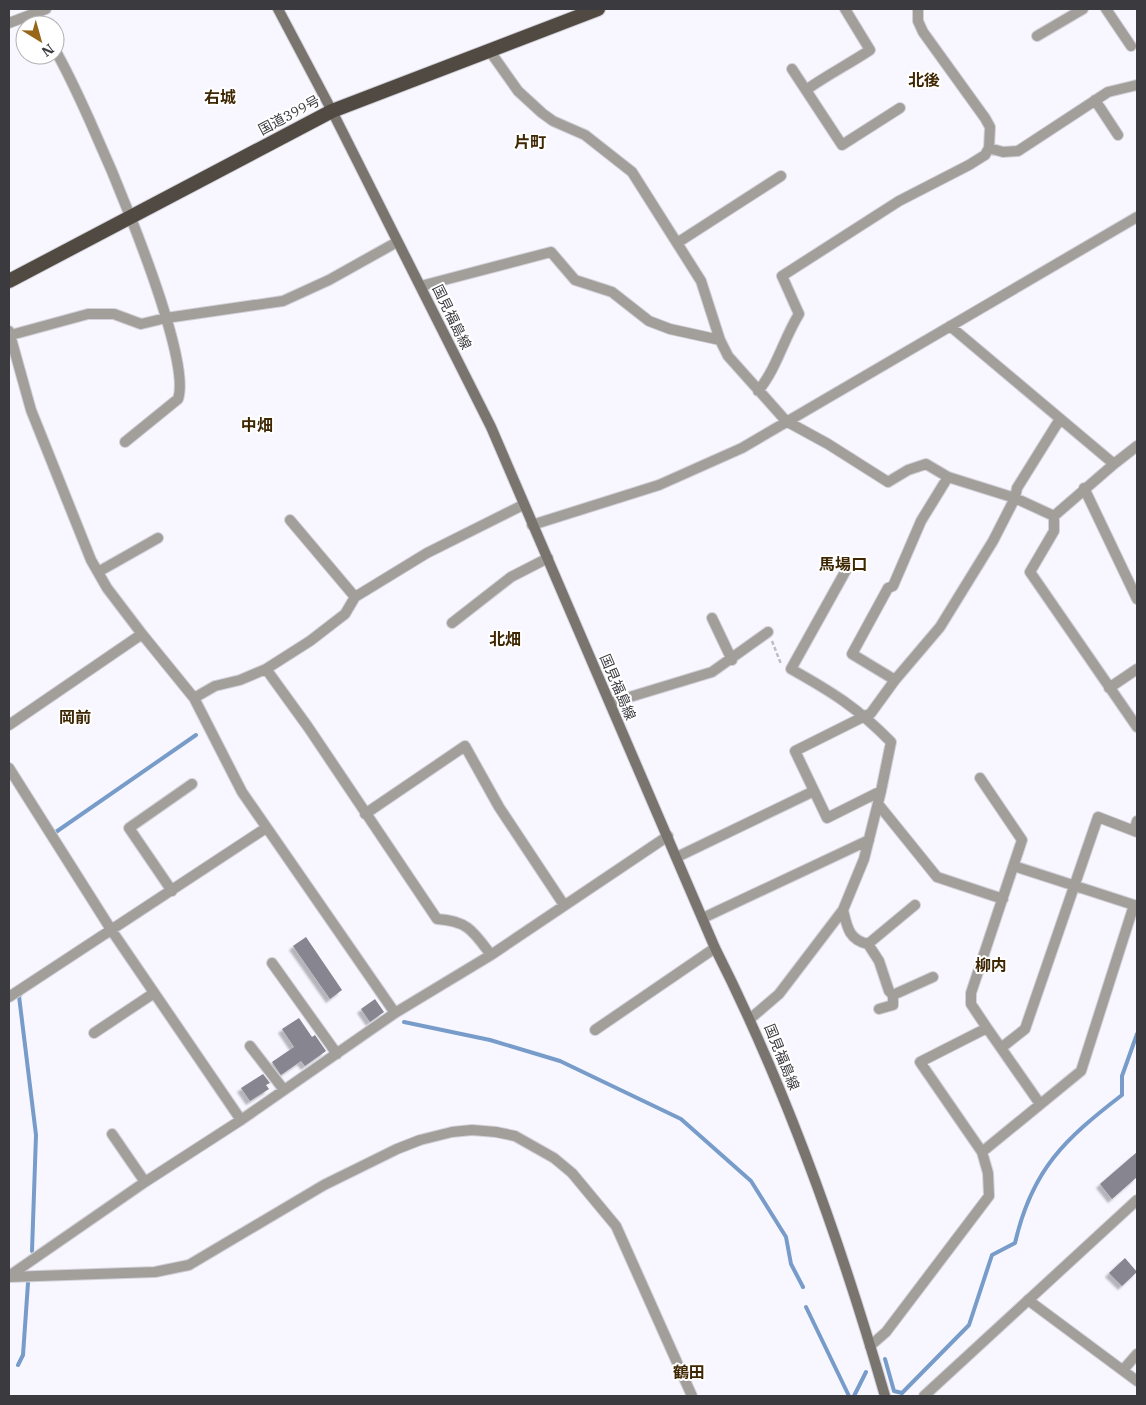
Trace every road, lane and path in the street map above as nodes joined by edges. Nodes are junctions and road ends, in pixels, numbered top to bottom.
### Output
1 (46, 9) edge
2 (278, 9) edge
3 (845, 9) edge
4 (918, 9) edge
5 (1083, 9) edge
6 (1106, 9) edge
7 (595, 10) edge
8 (34, 15) edge
9 (1037, 36) dead end
10 (1131, 46) dead end
11 (489, 50) junction
12 (62, 65) edge
13 (792, 69) dead end
14 (1137, 85) edge
15 (806, 90) junction
16 (1095, 100) junction
17 (900, 108) dead end
18 (332, 111) junction
19 (1118, 135) dead end
20 (989, 148) junction
21 (781, 176) dead end
22 (1137, 217) edge
23 (131, 218) junction
24 (397, 242) junction
25 (677, 243) junction
26 (9, 281) edge
27 (421, 286) junction
28 (166, 318) junction
29 (950, 326) junction
30 (10, 333) edge
31 (720, 340) junction
32 (758, 391) junction
33 (1060, 419) junction
34 (786, 421) junction
35 (125, 442) dead end
36 (1137, 446) edge
37 (1114, 464) junction
38 (948, 477) junction
39 (1084, 488) junction
40 (1015, 498) junction
41 (523, 505) junction
42 (1054, 516) junction
43 (290, 520) dead end
44 (532, 526) junction
45 (158, 538) dead end
46 (548, 558) junction
47 (850, 563) dead end
48 (98, 572) junction
49 (355, 597) junction
50 (1137, 599) edge
51 (712, 618) dead end
52 (452, 623) dead end
53 (768, 632) joint
54 (142, 634) junction
55 (732, 660) junction
56 (266, 669) junction
57 (791, 669) junction
58 (1137, 669) edge
59 (895, 680) junction
60 (1109, 688) junction
61 (194, 698) junction
62 (610, 703) junction
63 (864, 715) junction
64 (9, 725) edge
65 (1137, 727) edge
66 (9, 768) edge
67 (980, 778) dead end
68 (192, 784) dead end
69 (814, 791) junction
70 (881, 791) junction
71 (878, 804) junction
72 (365, 814) junction
73 (266, 828) junction
74 (1136, 828) edge
75 (668, 836) junction
76 (869, 840) junction
77 (677, 857) junction
78 (1014, 866) junction
79 (1074, 886) junction
80 (172, 891) junction
81 (1002, 899) junction
82 (915, 904) dead end
83 (564, 905) junction
84 (1136, 906) edge
85 (843, 910) junction
86 (703, 918) junction
87 (115, 931) junction
88 (868, 944) junction
89 (715, 948) junction
90 (491, 955) junction
91 (272, 963) dead end
92 (933, 977) dead end
93 (154, 993) junction
94 (893, 995) junction
95 (9, 997) edge
96 (879, 1009) dead end
97 (395, 1013) junction
98 (751, 1018) junction
99 (987, 1028) junction
100 (595, 1030) dead end
101 (94, 1033) dead end
102 (250, 1046) dead end
103 (1001, 1048) junction
104 (337, 1054) junction
105 (284, 1090) junction
106 (1040, 1104) junction
107 (241, 1120) junction
108 (112, 1134) dead end
109 (982, 1152) junction
110 (145, 1182) junction
111 (1137, 1200) edge
112 (9, 1277) edge
113 (1028, 1300) junction
114 (870, 1346) junction
115 (1137, 1354) edge
116 (1122, 1370) junction
117 (1137, 1381) edge
118 (692, 1396) edge
119 (885, 1396) edge
120 (924, 1396) edge

1 - 8 street
2 - 18 main road, 国見福島線
3 - 15 street
4 - 20 street
5 - 9 street
6 - 10 street
7 - 11 highway, 国道399号
11 - 18 highway, 国道399号
11 - 25 street
12 - 23 street
13 - 15 street
14 - 16 street
15 - 17 street
16 - 19 street
16 - 20 street
18 - 23 highway, 国道399号
18 - 24 main road, 国見福島線
20 - 32 street
21 - 25 street
22 - 29 street
23 - 26 highway, 国道399号
23 - 28 street
24 - 27 main road, 国見福島線
24 - 28 street
25 - 31 street
27 - 31 street
27 - 41 main road, 国見福島線
28 - 30 street
28 - 35 street
29 - 33 street
29 - 34 street
30 - 48 street
31 - 32 street
32 - 34 street
33 - 37 street
33 - 40 street
34 - 38 street
34 - 44 street
36 - 37 street
37 - 39 street
38 - 40 street
38 - 59 street
39 - 42 street
39 - 50 street
40 - 42 street
40 - 59 street
41 - 44 main road, 国見福島線
41 - 49 street
42 - 60 street
43 - 49 street
44 - 46 main road, 国見福島線
45 - 48 street
46 - 52 street
46 - 62 main road, 国見福島線
47 - 57 street
48 - 54 street
49 - 56 street
51 - 55 street
53 - 55 street
53 - 57 path
54 - 61 street
54 - 64 street
55 - 62 street
56 - 61 street
56 - 72 street
57 - 63 street
58 - 60 street
59 - 63 street
60 - 65 street
61 - 73 street
62 - 75 main road, 国見福島線
63 - 69 street
63 - 70 street
66 - 87 street
67 - 78 street
68 - 80 street
69 - 70 street
69 - 77 street
70 - 71 street
71 - 76 street
71 - 81 street
72 - 83 street
72 - 90 street
73 - 80 street
73 - 97 street
74 - 79 street
75 - 77 main road, 国見福島線
75 - 83 street
76 - 85 street
76 - 86 street
77 - 86 main road, 国見福島線
78 - 79 street
78 - 81 street
79 - 84 street
79 - 103 street
80 - 87 street
81 - 99 street
82 - 88 street
83 - 90 street
84 - 106 street
85 - 88 street
85 - 98 street
86 - 89 main road, 国見福島線
87 - 93 street
87 - 95 street
88 - 94 street
89 - 98 main road, 国見福島線
89 - 100 street
90 - 97 street
91 - 104 street
92 - 94 street
93 - 101 street
93 - 107 street
94 - 96 street
97 - 104 street
98 - 114 main road, 国見福島線
99 - 103 street
99 - 109 street
102 - 105 street
103 - 106 street
104 - 105 street
105 - 107 street
106 - 109 street
107 - 110 street
108 - 110 street
109 - 114 street
110 - 112 street
111 - 113 street
112 - 118 street
113 - 116 street
113 - 120 street
114 - 119 main road, 国見福島線
115 - 116 street
116 - 117 street

